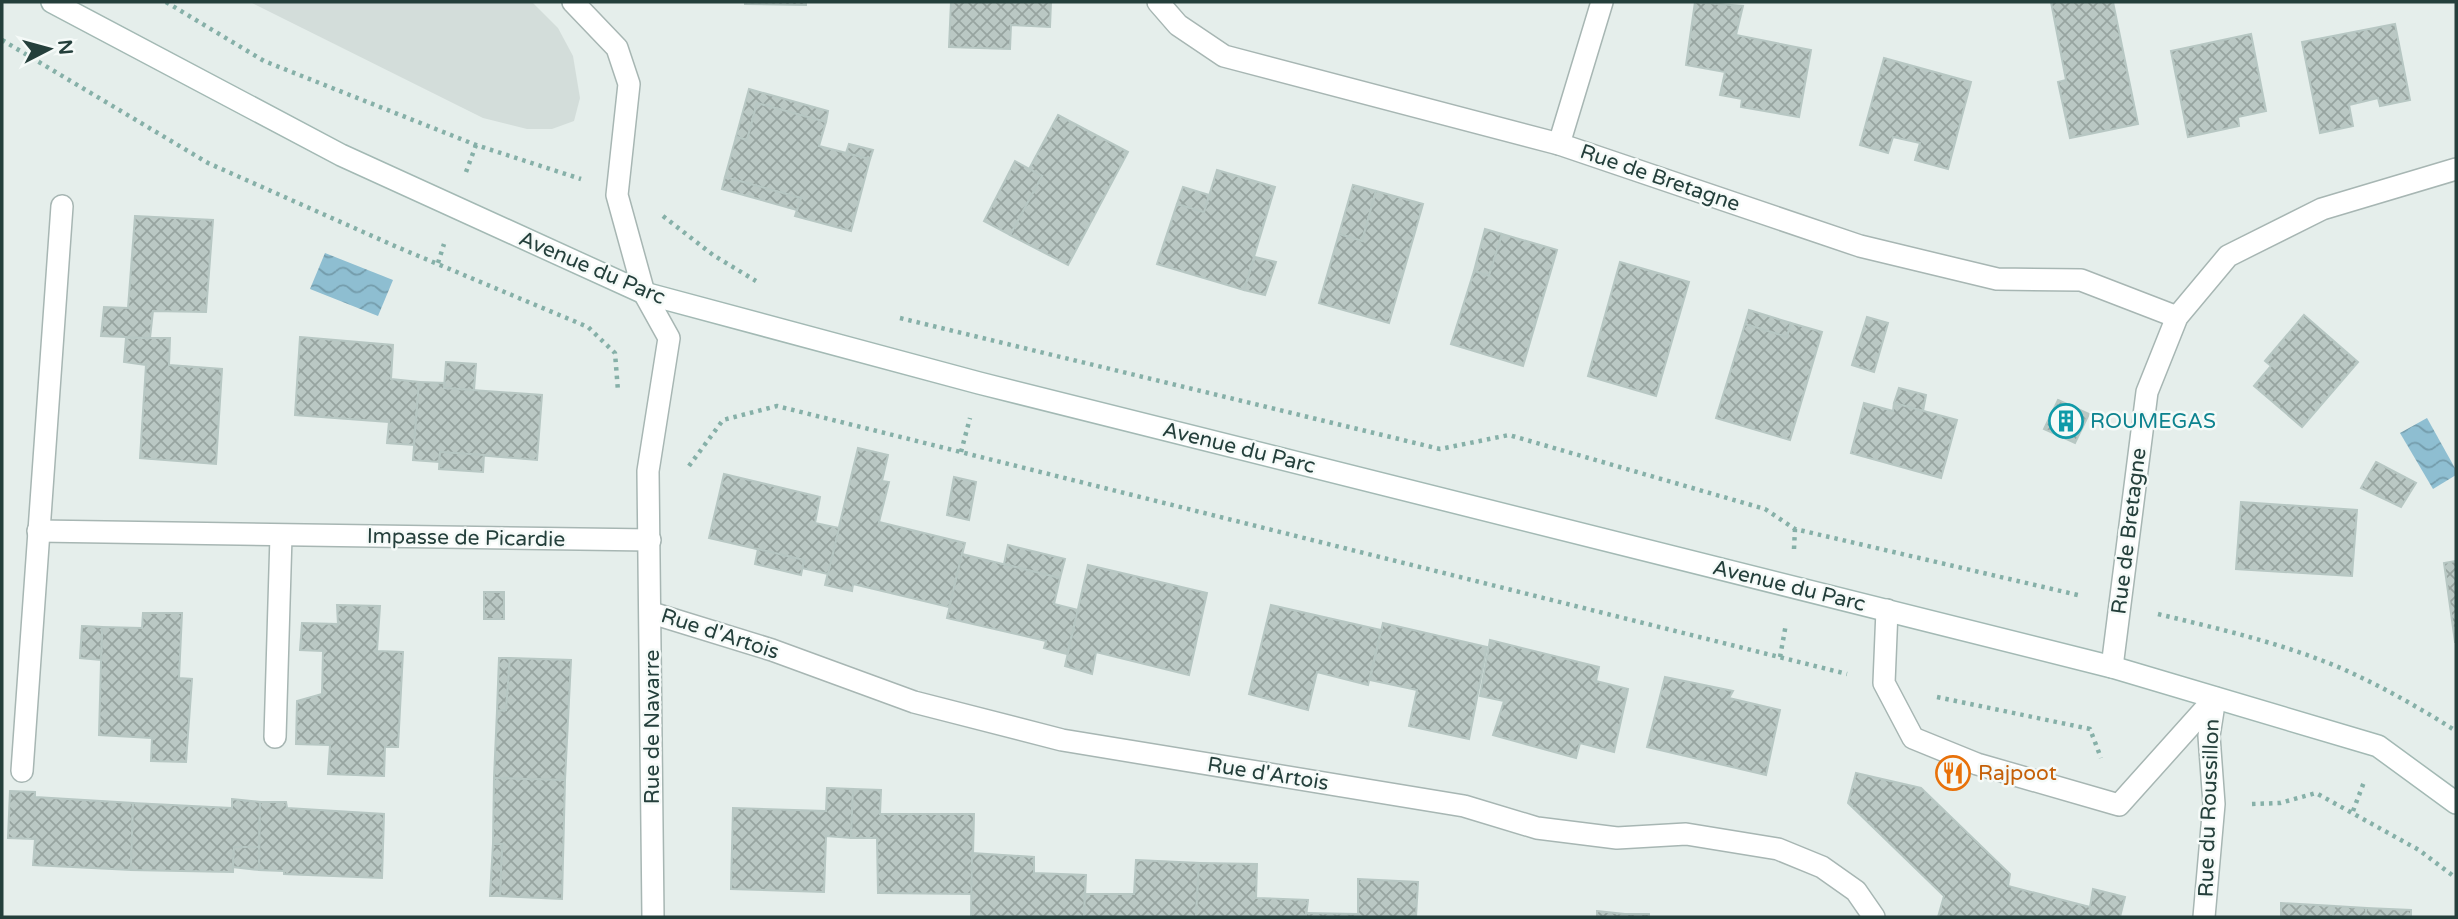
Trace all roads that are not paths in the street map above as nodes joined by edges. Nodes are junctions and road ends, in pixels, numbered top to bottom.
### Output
1 (52, 2) edge
2 (573, 2) edge
3 (1158, 2) edge
4 (1601, 2) edge
5 (1559, 144) junction
6 (2456, 169) edge
7 (62, 206) dead end
8 (644, 293) junction
9 (2177, 317) junction
10 (38, 531) junction
11 (281, 536) junction
12 (650, 540) junction
13 (1887, 610) junction
14 (652, 613) junction
15 (2112, 667) junction
16 (2215, 698) junction
17 (275, 737) dead end
18 (22, 771) dead end
19 (2456, 803) edge
20 (653, 917) edge
21 (1874, 917) edge
22 (2204, 917) edge

1 - 8 street, Avenue du Parc
2 - 8 street, Rue de Navarre
3 - 5 street, Rue de Bretagne
4 - 5 street
5 - 9 street, Rue de Bretagne
6 - 9 street, Rue de Bretagne
7 - 10 street
8 - 12 street, Rue de Navarre
8 - 13 street, Avenue du Parc
9 - 15 street, Rue de Bretagne
10 - 11 street, Impasse de Picardie
10 - 18 street
11 - 12 street, Impasse de Picardie
11 - 17 street
12 - 14 street, Rue de Navarre
13 - 15 street, Avenue du Parc
13 - 16 street
14 - 20 street, Rue de Navarre
14 - 21 street, Rue d'Artois
15 - 16 street, Avenue du Parc
16 - 19 street, Avenue du Parc
16 - 22 street, Rue du Roussillon

